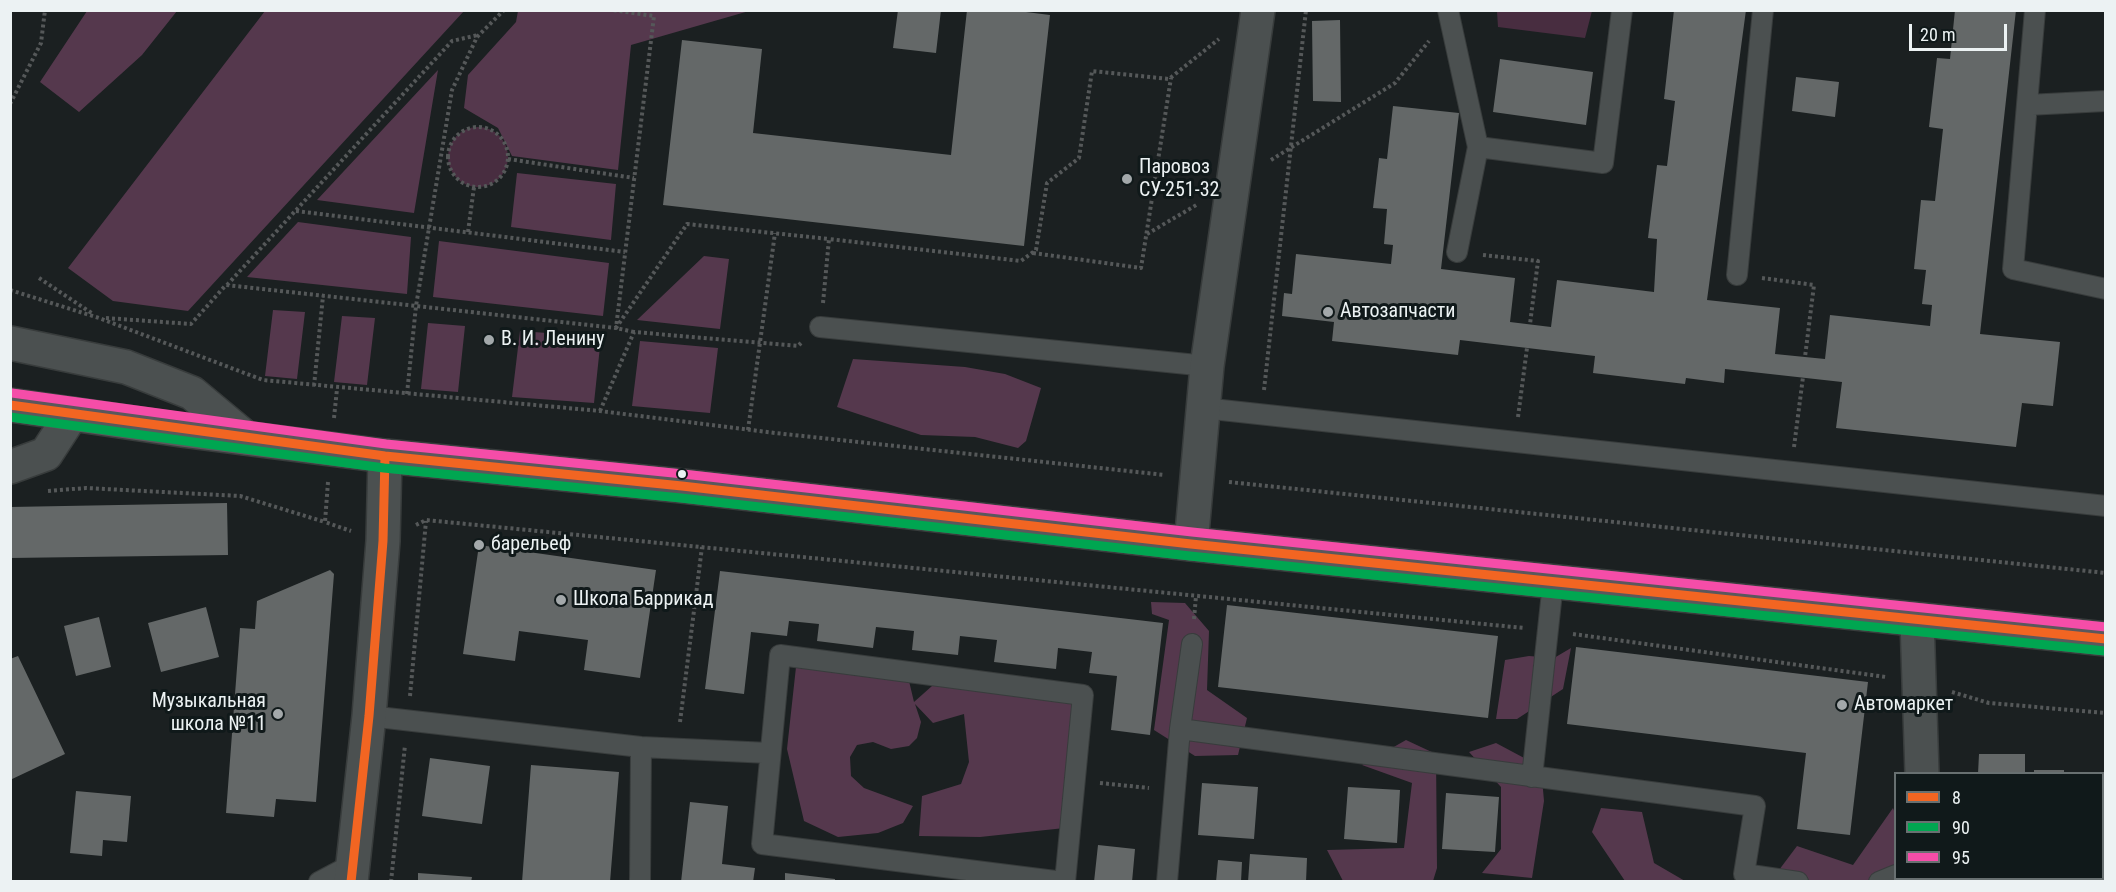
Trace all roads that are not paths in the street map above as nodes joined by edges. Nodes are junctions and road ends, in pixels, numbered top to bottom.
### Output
1 (1258, 10) edge
2 (1622, 10) edge
3 (1763, 10) edge
4 (2035, 10) edge
5 (1449, 13) edge
6 (2106, 101) edge
7 (2027, 105) junction
8 (1478, 147) junction
9 (1457, 252) road end
10 (1737, 275) road end
11 (2106, 289) edge
12 (820, 327) road end
13 (10, 343) edge
14 (1207, 366) junction
15 (10, 405) edge
16 (1203, 408) junction
17 (72, 414) junction
18 (246, 438) junction
19 (385, 456) junction
20 (10, 467) edge
21 (2106, 506) edge
22 (1191, 544) junction
23 (1553, 583) junction
24 (1917, 620) junction
25 (2106, 639) edge
26 (1192, 644) dead end
27 (369, 716) junction
28 (1180, 729) junction
29 (641, 747) junction
30 (769, 753) junction
31 (1922, 772) edge
32 (1532, 777) junction
33 (352, 873) edge
34 (1894, 876) edge
35 (319, 882) edge
36 (640, 882) edge
37 (1064, 882) edge
38 (1167, 882) edge
39 (1798, 882) edge
40 (1879, 882) edge

1 - 14 street
2 - 8 lane
3 - 10 lane
4 - 7 lane
5 - 8 lane
6 - 7 lane
7 - 11 lane
8 - 9 lane
12 - 14 lane
13 - 18 street
14 - 16 street
15 - 17 main road
16 - 21 lane
16 - 22 street
17 - 18 main road
17 - 20 street
18 - 19 main road
19 - 22 main road
19 - 27 street
22 - 23 main road
23 - 24 main road
23 - 32 lane
24 - 25 main road
24 - 31 street
26 - 28 lane
27 - 29 lane
27 - 33 street
28 - 32 lane
28 - 38 lane
29 - 30 lane
29 - 36 lane
30 - 37 lane
30 - 37 lane
32 - 39 lane
33 - 35 lane
34 - 40 lane

